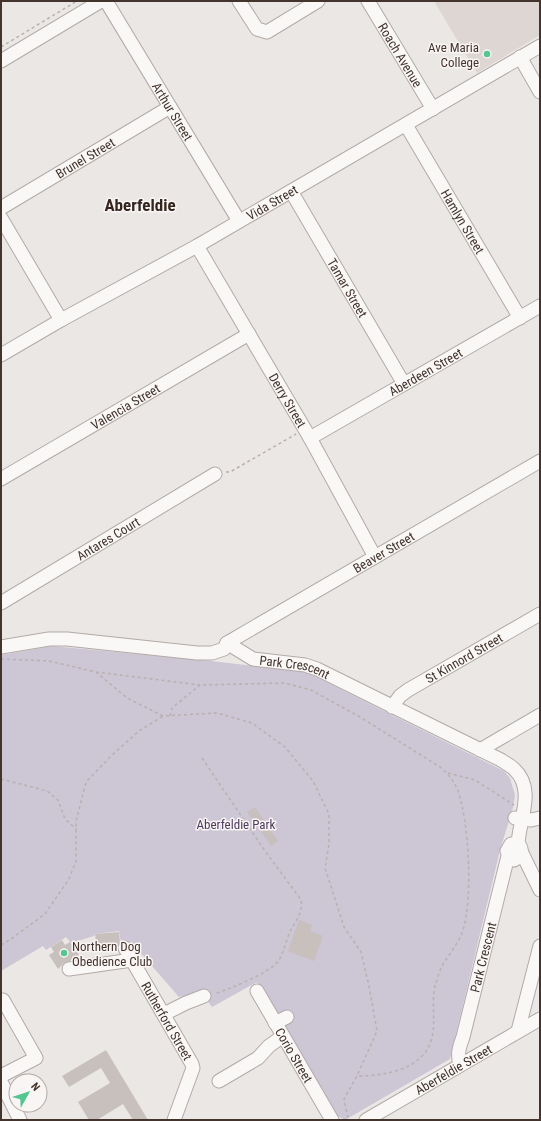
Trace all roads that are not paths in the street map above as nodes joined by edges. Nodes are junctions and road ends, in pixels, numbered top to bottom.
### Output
1 (101, 1) edge
2 (106, 1) edge
3 (239, 1) edge
4 (318, 1) edge
5 (368, 1) edge
6 (540, 46) edge
7 (520, 57) junction
8 (1, 61) edge
9 (540, 92) edge
10 (170, 107) junction
11 (433, 109) junction
12 (406, 125) junction
13 (291, 191) junction
14 (1, 208) edge
15 (1, 218) edge
16 (239, 221) junction
17 (197, 246) junction
18 (540, 306) edge
19 (520, 318) junction
20 (61, 320) junction
21 (249, 334) junction
22 (1, 355) edge
23 (404, 384) junction
24 (307, 433) junction
25 (540, 460) edge
26 (215, 474) road end
27 (1, 479) edge
28 (375, 557) junction
29 (1, 603) edge
30 (540, 614) edge
31 (227, 643) junction
32 (1, 647) edge
33 (392, 707) junction
34 (540, 715) edge
35 (480, 750) junction
36 (519, 813) junction
37 (540, 814) edge
38 (540, 818) edge
39 (515, 852) junction
40 (540, 890) edge
41 (540, 946) edge
42 (125, 948) dead end
43 (132, 960) junction
44 (69, 969) dead end
45 (257, 991) dead end
46 (204, 996) road end
47 (1, 1002) edge
48 (164, 1014) junction
49 (287, 1017) dead end
50 (540, 1019) edge
51 (275, 1023) junction
52 (518, 1031) junction
53 (283, 1036) junction
54 (465, 1062) junction
55 (2, 1074) edge
56 (219, 1081) dead end
57 (20, 1120) edge
58 (174, 1120) edge
59 (332, 1120) edge
60 (366, 1120) edge

1 - 8 street
2 - 10 street, Arthur Street
3 - 4 street
5 - 11 street, Roach Avenue
6 - 7 street, Vida Street
7 - 9 street
7 - 11 street, Vida Street
10 - 14 street, Brunel Street
10 - 16 street, Arthur Street
11 - 12 street, Vida Street
12 - 13 street, Vida Street
12 - 19 street, Hamlyn Street
13 - 16 street, Vida Street
13 - 23 street, Tamar Street
15 - 20 street
16 - 17 street, Vida Street
17 - 20 street, Vida Street
17 - 21 street, Derry Street
18 - 19 street, Aberdeen Street
19 - 23 street, Aberdeen Street
20 - 22 street, Vida Street
21 - 24 street, Derry Street
21 - 27 street, Valencia Street
23 - 24 street, Aberdeen Street
24 - 28 street, Derry Street
25 - 28 street, Beaver Street
26 - 29 street, Antares Court
28 - 31 street, Beaver Street
30 - 33 street, St Kinnord Street
31 - 32 street
31 - 33 street, Park Crescent
33 - 35 street, Park Crescent
34 - 35 street
35 - 36 street, Park Crescent
36 - 37 street
36 - 38 street
36 - 39 street, Park Crescent
39 - 40 street
39 - 54 street, Park Crescent
41 - 52 street
42 - 43 street, Rutherford Street
43 - 44 street
43 - 48 street, Rutherford Street
45 - 51 street, Corio Street
46 - 48 street
47 - 55 street
48 - 58 street, Rutherford Street
49 - 51 street
50 - 52 street, Aberfeldie Street
51 - 53 street, Corio Street
52 - 54 street, Aberfeldie Street
53 - 56 street
53 - 59 street, Corio Street
54 - 60 street, Aberfeldie Street
55 - 57 street

